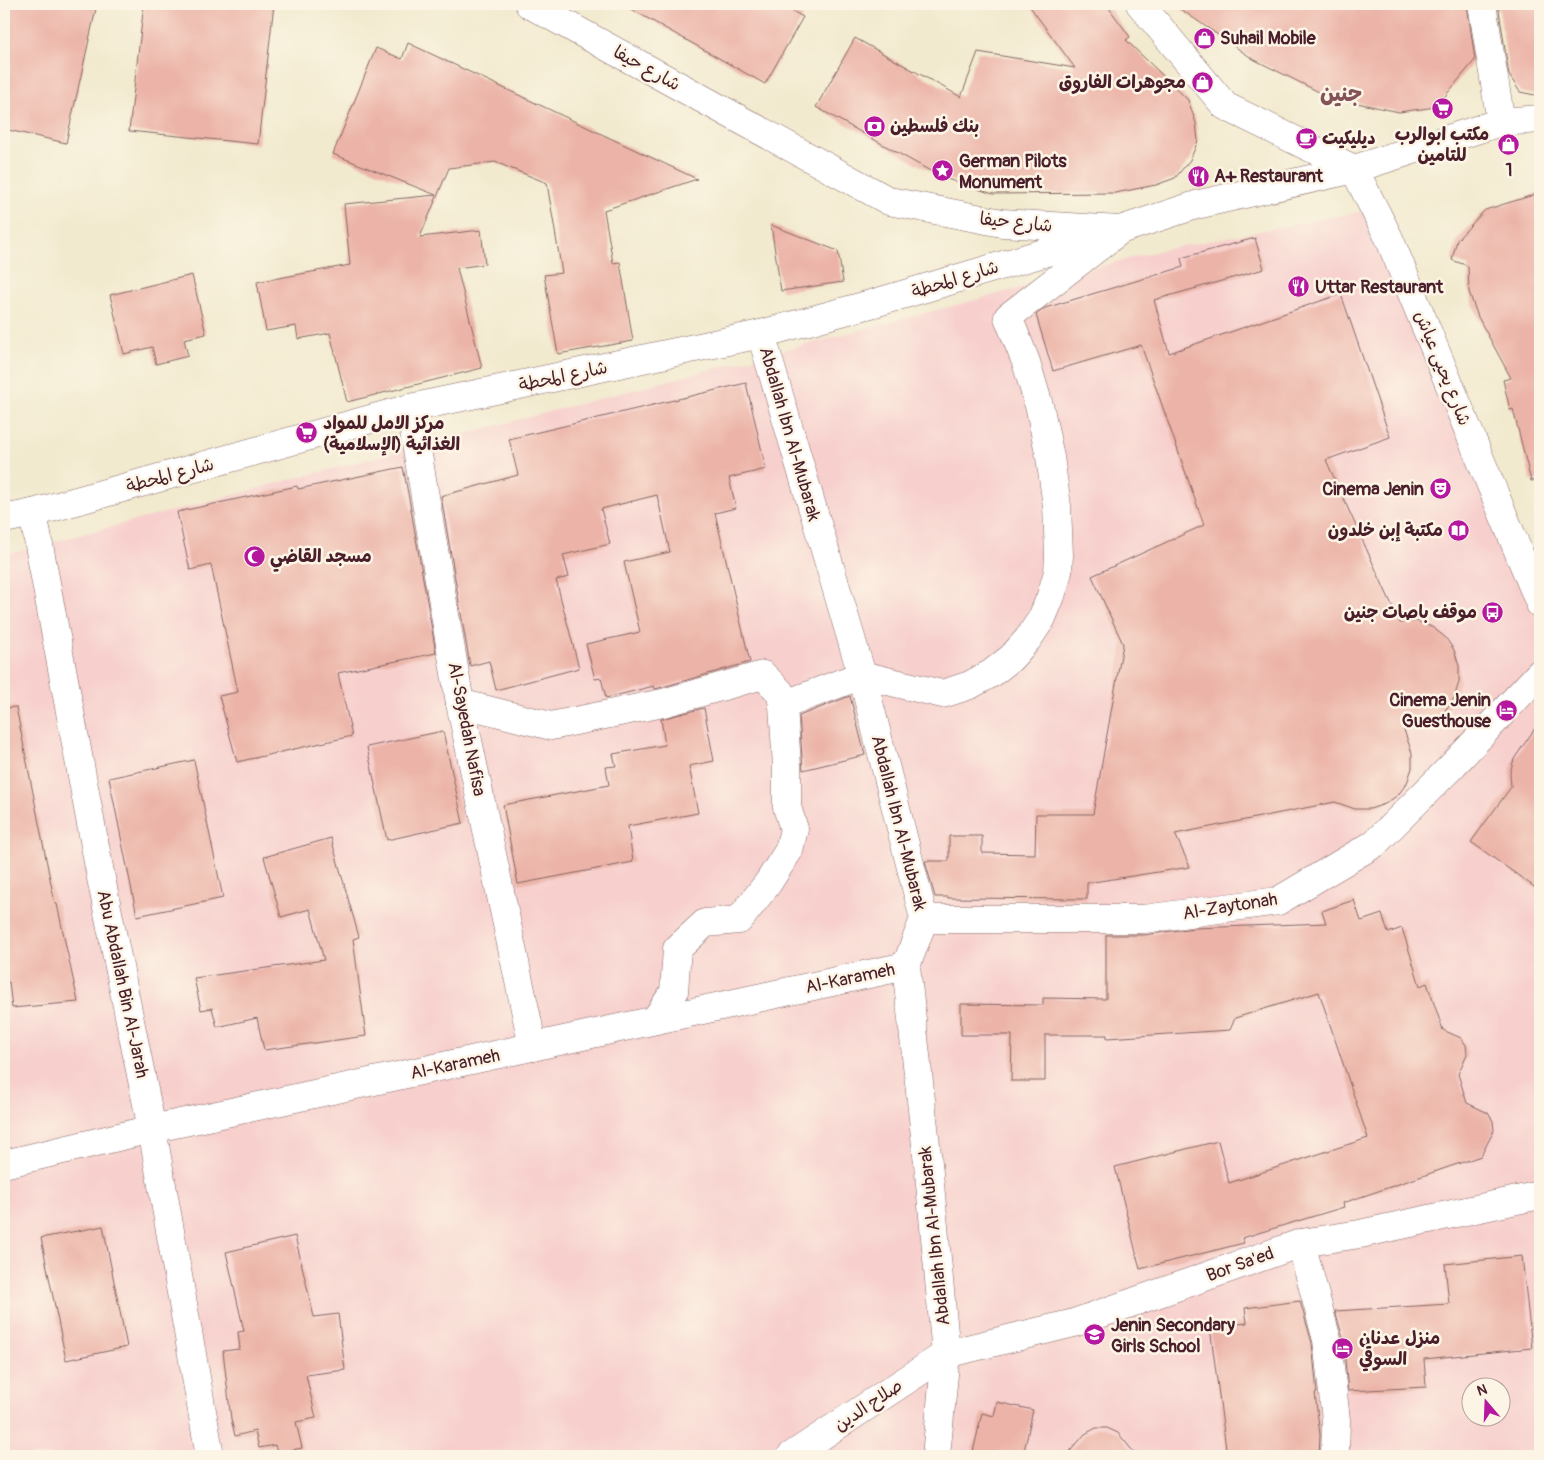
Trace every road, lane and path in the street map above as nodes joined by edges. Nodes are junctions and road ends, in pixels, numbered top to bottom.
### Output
1 (529, 4) edge
2 (1140, 4) edge
3 (1482, 4) edge
4 (1540, 119) edge
5 (1501, 122) junction
6 (1354, 169) junction
7 (1120, 230) junction
8 (761, 334) junction
9 (410, 408) junction
10 (33, 513) junction
11 (4, 519) edge
12 (1540, 604) edge
13 (1540, 673) edge
14 (862, 675) junction
15 (460, 703) junction
16 (783, 705) junction
17 (924, 919) junction
18 (906, 966) junction
19 (655, 1020) junction
20 (533, 1047) junction
21 (152, 1129) junction
22 (4, 1164) edge
23 (1540, 1195) edge
24 (1301, 1242) junction
25 (946, 1354) junction
26 (210, 1456) edge
27 (791, 1456) edge
28 (936, 1456) edge
29 (1335, 1456) edge

1 - 7 street, شارع حيفا
2 - 6 street
3 - 5 street
4 - 5 street, شارع حيفا
5 - 6 street, شارع حيفا
6 - 7 street, شارع حيفا
6 - 12 street, شارع يحيى عياش
7 - 8 street, شارع المحطة
7 - 14 street
8 - 9 street, شارع المحطة
8 - 14 street, Abdallah Ibn Al-Mubarak
9 - 10 street, شارع المحطة
9 - 15 street, Al-Sayedah Nafisa
10 - 11 street, شارع المحطة
10 - 21 street, Abu Abdallah Bin Al-Jarah
13 - 17 street, Al-Zaytonah
14 - 16 street
14 - 17 street, Abdallah Ibn Al-Mubarak
15 - 16 street
15 - 20 street, Al-Sayedah Nafisa
16 - 19 street
17 - 18 street, Abdallah Ibn Al-Mubarak
18 - 19 street, Al-Karameh
18 - 25 street, Abdallah Ibn Al-Mubarak
19 - 20 street, Al-Karameh
20 - 21 street, Al-Karameh
21 - 22 street, Al-Karameh
21 - 26 street, Abu Abdallah Bin Al-Jarah
23 - 24 street, Bor Sa'ed
24 - 25 street, Bor Sa'ed
24 - 29 street
25 - 27 street, صلاح الدين
25 - 28 street, Abdallah Ibn Al-Mubarak

